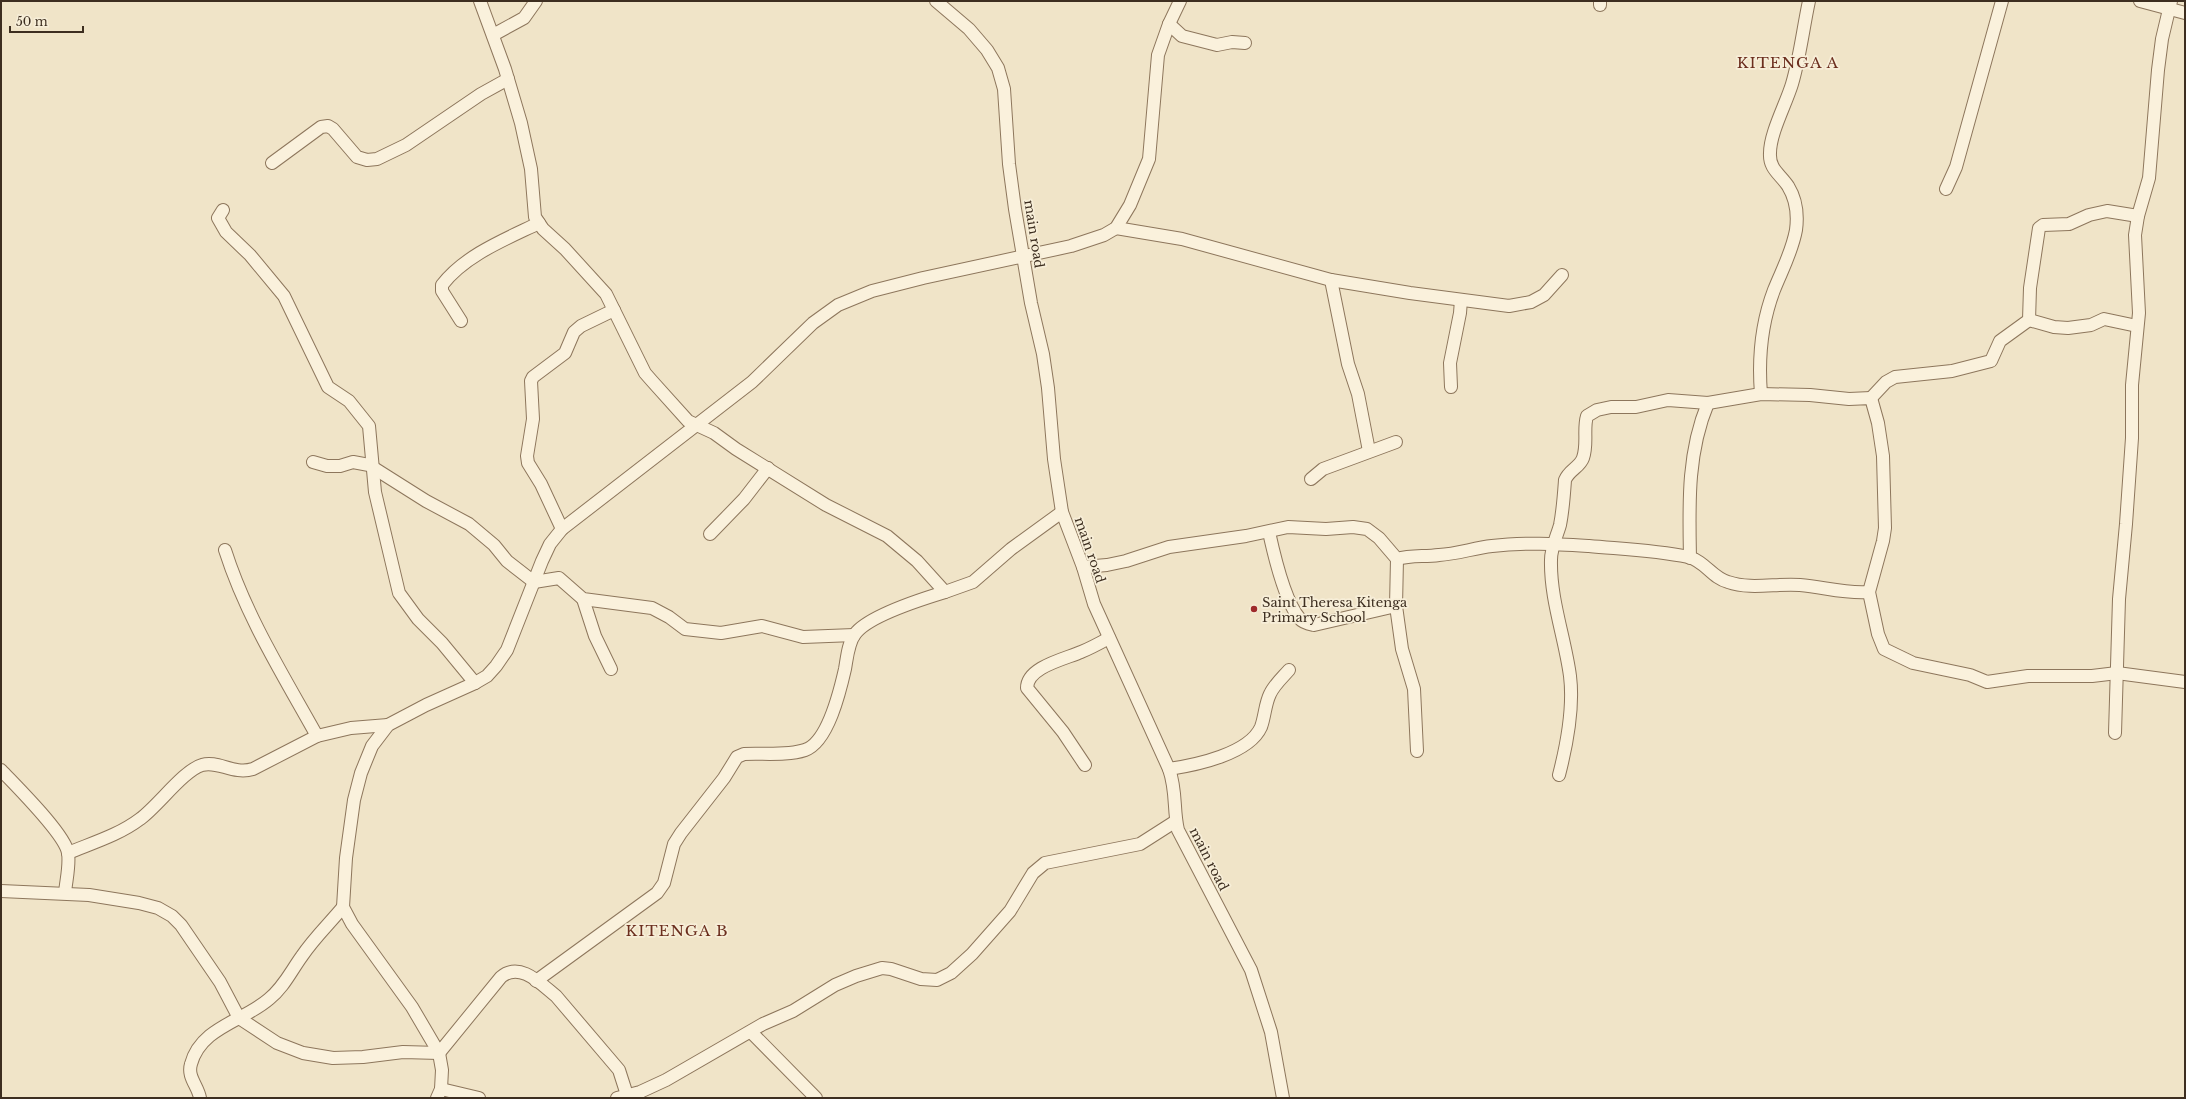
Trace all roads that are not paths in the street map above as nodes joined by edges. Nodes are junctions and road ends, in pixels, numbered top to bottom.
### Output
1 (480, 1) edge
2 (536, 1) edge
3 (936, 1) edge
4 (1180, 1) edge
5 (1809, 1) edge
6 (2002, 1) edge
7 (2140, 1) edge
8 (2170, 5) edge
9 (2185, 13) edge
10 (1169, 24) junction
11 (493, 35) junction
12 (1245, 42) dead end
13 (508, 79) junction
14 (272, 163) dead end
15 (1946, 189) dead end
16 (223, 210) dead end
17 (2138, 216) junction
18 (539, 223) junction
19 (1116, 228) junction
20 (1023, 256) junction
21 (1562, 275) dead end
22 (1331, 280) junction
23 (1461, 300) junction
24 (614, 310) junction
25 (2029, 320) junction
26 (461, 322) dead end
27 (2137, 326) junction
28 (1451, 386) dead end
29 (1761, 394) junction
30 (1870, 398) junction
31 (1708, 403) junction
32 (698, 425) junction
33 (1396, 442) dead end
34 (1369, 451) junction
35 (313, 462) dead end
36 (374, 468) junction
37 (768, 468) junction
38 (1311, 479) dead end
39 (1062, 512) junction
40 (562, 529) junction
41 (1269, 532) junction
42 (710, 534) dead end
43 (1554, 544) junction
44 (225, 550) dead end
45 (1690, 558) junction
46 (1397, 559) junction
47 (1083, 567) junction
48 (534, 582) junction
49 (945, 592) junction
50 (1869, 592) junction
51 (584, 599) junction
52 (1396, 606) junction
53 (854, 635) junction
54 (1109, 638) junction
55 (611, 668) dead end
56 (1289, 670) dead end
57 (2117, 673) junction
58 (2185, 682) edge
59 (475, 684) junction
60 (388, 725) junction
61 (2115, 733) dead end
62 (317, 736) junction
63 (1417, 750) dead end
64 (1084, 765) dead end
65 (1169, 769) junction
66 (1, 770) edge
67 (1560, 775) dead end
68 (1176, 821) junction
69 (68, 853) junction
70 (1, 891) edge
71 (65, 893) junction
72 (343, 907) junction
73 (536, 981) junction
74 (240, 1018) junction
75 (751, 1032) junction
76 (439, 1053) junction
77 (439, 1094) edge
78 (622, 1096) edge
79 (200, 1098) edge
80 (479, 1098) edge
81 (816, 1098) edge
82 (1283, 1098) edge

1 - 11 street
2 - 11 street
3 - 20 street, main road
4 - 10 street
5 - 29 street
6 - 15 street
7 - 8 street
8 - 9 street
8 - 17 street
10 - 12 street
10 - 19 street
11 - 13 street
13 - 14 street
13 - 18 street
16 - 36 street
17 - 25 street
17 - 27 street
18 - 24 street
18 - 26 street
19 - 20 street
19 - 22 street
20 - 32 street
20 - 39 street, main road
21 - 23 street
22 - 23 street
22 - 34 street
23 - 28 street
24 - 32 street
24 - 40 street
25 - 27 street
25 - 30 street
27 - 57 street
29 - 30 street
29 - 31 street
30 - 50 street
31 - 43 street
31 - 45 street
32 - 37 street
32 - 40 street
33 - 34 street
34 - 38 street
35 - 36 street
36 - 48 street
36 - 59 street
37 - 42 street
37 - 49 street
39 - 47 street, main road
39 - 49 street
40 - 48 street
41 - 46 street
41 - 47 street
41 - 52 street
43 - 45 street
43 - 46 street
43 - 67 street
44 - 62 street
45 - 50 street
46 - 52 street
47 - 54 street, main road
48 - 51 street
48 - 59 street
49 - 53 street
50 - 57 street
51 - 53 street
51 - 55 street
52 - 63 street
53 - 73 street
54 - 64 street
54 - 65 street, main road
56 - 65 street
57 - 58 street
57 - 61 street
59 - 60 street
60 - 62 street
60 - 72 street
62 - 69 street
65 - 68 street, main road
66 - 69 street
68 - 75 street
68 - 82 street, main road
69 - 71 street
70 - 71 street
71 - 74 street
72 - 74 street
72 - 76 street
73 - 76 street
73 - 78 street
74 - 76 street
74 - 79 street
75 - 78 street
75 - 81 street
76 - 77 street
77 - 80 street

